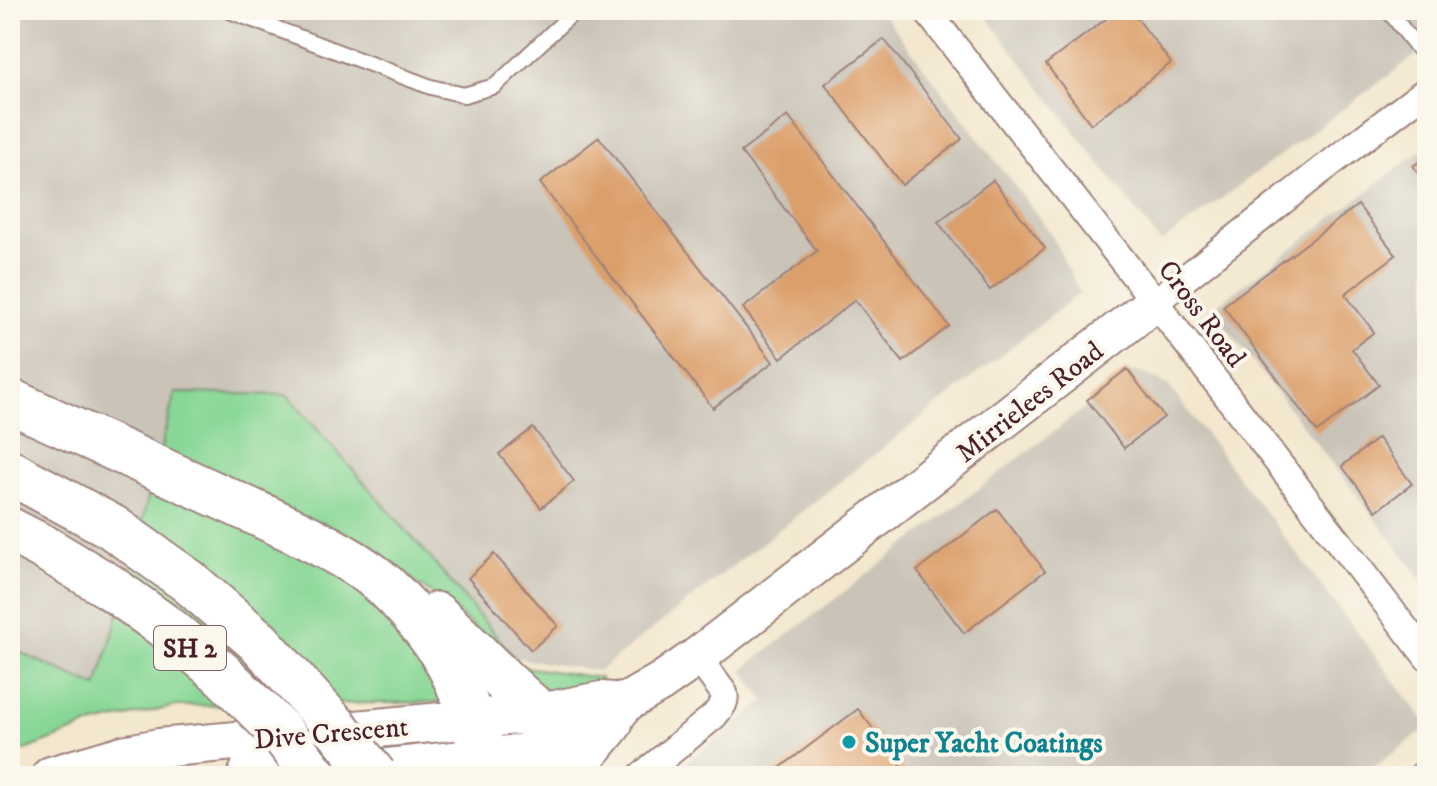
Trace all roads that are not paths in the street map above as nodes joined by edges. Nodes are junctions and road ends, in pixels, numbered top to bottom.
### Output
1 (227, 10) edge
2 (576, 10) edge
3 (926, 10) edge
4 (1388, 10) edge
5 (1427, 60) edge
6 (1427, 90) edge
7 (1155, 302) junction
8 (10, 401) edge
9 (13, 472) edge
10 (21, 539) edge
11 (370, 573) junction
12 (697, 657) junction
13 (1427, 657) edge
14 (540, 713) junction
15 (617, 713) junction
16 (274, 737) junction
17 (482, 751) edge
18 (149, 762) edge
19 (1427, 772) edge
20 (51, 776) edge
21 (250, 776) edge
22 (314, 776) edge
23 (375, 776) edge
24 (558, 776) edge
25 (641, 776) edge
26 (1422, 776) edge

1 - 2 lane
3 - 7 street, Cross Road
4 - 5 lane
6 - 7 street, Mirrielees Road
7 - 12 main road, Mirrielees Road
7 - 13 street, Cross Road
8 - 11 highway
9 - 23 highway, SH 2, bridge
10 - 22 highway, SH 2, bridge
11 - 14 highway
11 - 17 highway
12 - 15 main road, Mirrielees Road
12 - 25 street
14 - 15 main road, Mirrielees Road
14 - 17 main road, Mirrielees Road
15 - 17 main road, Mirrielees Road
15 - 24 highway
16 - 17 main road, Dive Crescent
16 - 18 main road, Dive Crescent
16 - 21 highway
17 - 22 main road, Dive Crescent
18 - 20 main road, Dive Crescent
19 - 26 street

